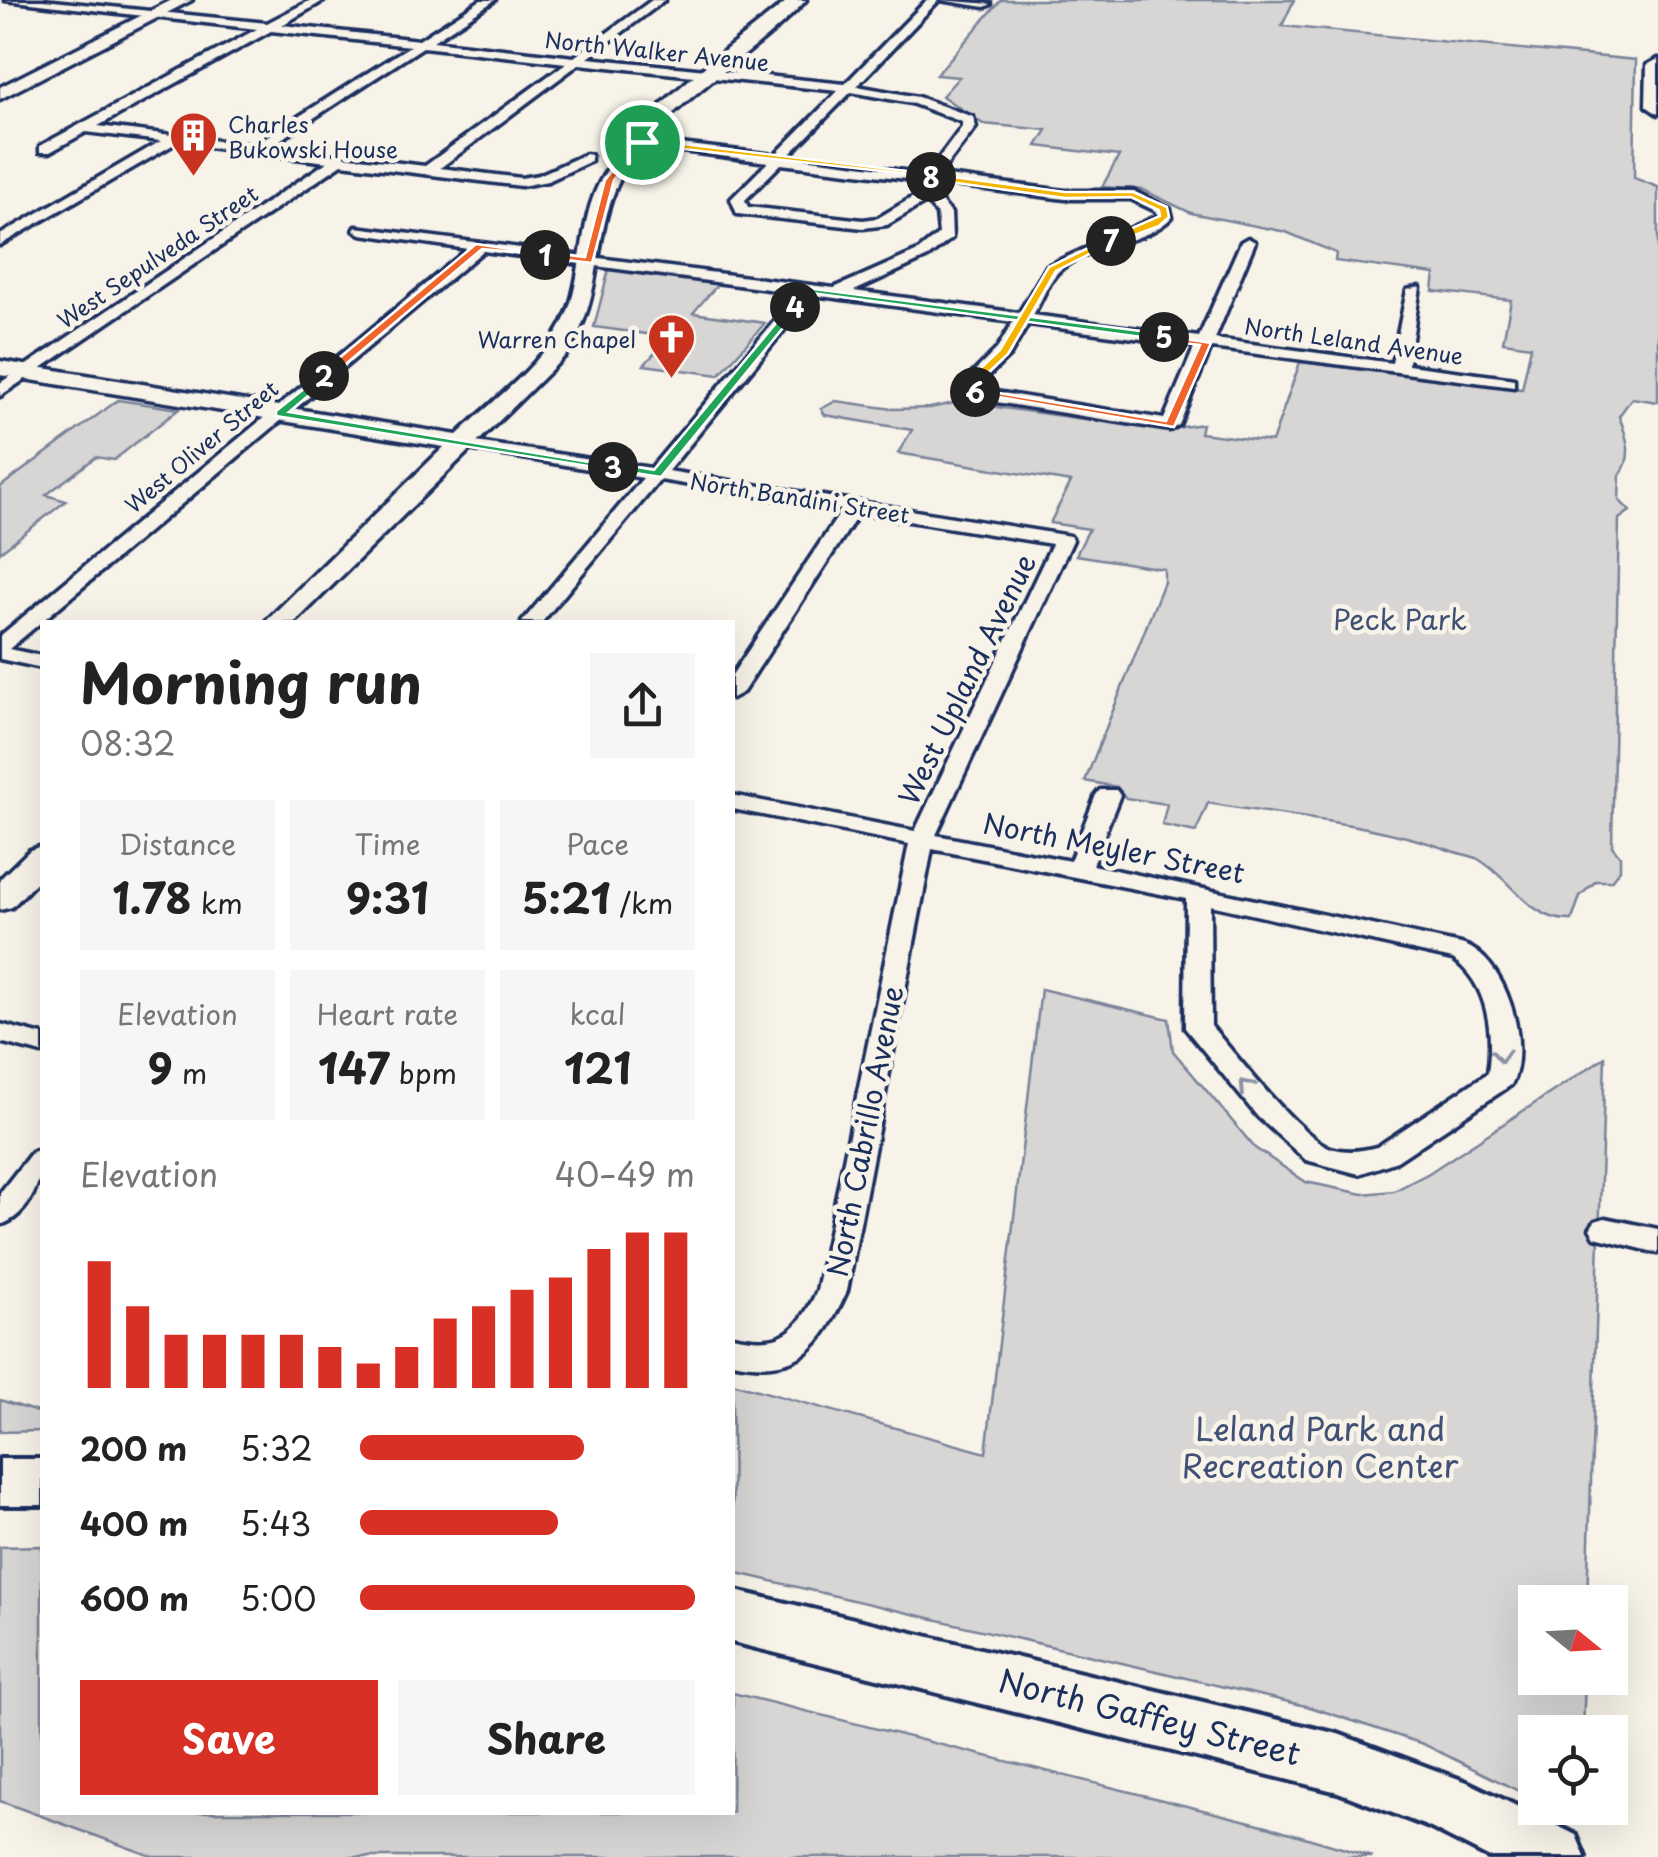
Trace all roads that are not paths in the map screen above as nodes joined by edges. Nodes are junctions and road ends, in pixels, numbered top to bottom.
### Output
1 (10, 0) edge
2 (184, 0) edge
3 (319, 0) edge
4 (488, 0) edge
5 (658, 0) edge
6 (798, 0) edge
7 (933, 0) edge
8 (946, 0) edge
9 (29, 1) edge
10 (985, 4) dead end
11 (0, 14) edge
12 (152, 16) junction
13 (268, 28) junction
14 (420, 44) junction
15 (576, 60) junction
16 (1658, 63) edge
17 (710, 76) junction
18 (845, 91) junction
19 (0, 94) edge
20 (1657, 117) edge
21 (85, 128) junction
22 (174, 139) junction
23 (642, 142) junction
24 (45, 149) dead end
25 (258, 149) junction
26 (586, 158) dead end
27 (779, 158) junction
28 (340, 160) junction
29 (428, 171) junction
30 (930, 177) junction
31 (927, 196) junction
32 (361, 230) dead end
33 (0, 241) edge
34 (1248, 242) dead end
35 (480, 246) junction
36 (589, 260) junction
37 (809, 290) junction
38 (1414, 290) dead end
39 (834, 294) junction
40 (1026, 319) junction
41 (1206, 343) junction
42 (0, 368) edge
43 (1399, 369) junction
44 (26, 373) junction
45 (1508, 384) dead end
46 (0, 391) edge
47 (280, 414) junction
48 (462, 443) junction
49 (657, 474) junction
50 (854, 506) junction
51 (1064, 544) joint
52 (281, 620) edge
53 (534, 620) edge
54 (0, 650) edge
55 (40, 661) edge
56 (735, 687) edge
57 (1108, 795) dead end
58 (735, 803) edge
59 (922, 840) junction
60 (40, 859) edge
61 (1078, 870) junction
62 (1198, 894) junction
63 (0, 899) edge
64 (0, 1033) edge
65 (40, 1043) edge
66 (40, 1163) edge
67 (0, 1214) edge
68 (1605, 1229) dead end
69 (1658, 1241) edge
70 (735, 1350) edge
71 (0, 1482) edge
72 (40, 1482) edge
73 (735, 1617) edge
74 (1554, 1857) edge

1 - 9 street, North Walker Avenue
2 - 12 main road
3 - 13 street
4 - 14 street, West Sepulveda Street
5 - 15 street
6 - 17 main road
7 - 18 street
8 - 10 street
9 - 11 street
9 - 12 street, North Walker Avenue
12 - 13 street, North Walker Avenue
12 - 19 main road
13 - 14 street, North Walker Avenue
13 - 21 street
14 - 15 street, North Walker Avenue
14 - 25 street, West Sepulveda Street
15 - 17 street, North Walker Avenue
15 - 29 street
16 - 20 street
17 - 18 street, North Walker Avenue
17 - 23 main road
18 - 27 street
18 - 30 street, North Walker Avenue
21 - 22 street
21 - 24 street
22 - 25 street
22 - 33 street
23 - 27 street
23 - 36 main road
25 - 28 street
26 - 29 street
27 - 30 street
27 - 31 street
28 - 29 street
28 - 44 street, West Sepulveda Street
30 - 31 street
30 - 40 street
31 - 39 street
32 - 35 street, North Leland Avenue
34 - 41 street
35 - 36 street, North Leland Avenue
35 - 47 street, West Oliver Street
36 - 37 street, North Leland Avenue
36 - 48 main road
37 - 39 street, North Leland Avenue
37 - 49 street
38 - 43 street
39 - 40 street, North Leland Avenue
40 - 41 street, North Leland Avenue
40 - 41 street
41 - 43 street, North Leland Avenue
42 - 44 main road, North Bandini Street
43 - 45 street, North Leland Avenue
44 - 46 street, West Sepulveda Street
44 - 47 main road, North Bandini Street
47 - 48 main road, North Bandini Street
47 - 54 street, West Oliver Street
48 - 49 street, North Bandini Street
48 - 52 main road
49 - 50 street, North Bandini Street
49 - 53 street
50 - 51 street, North Bandini Street
50 - 56 street
51 - 59 street, West Upland Avenue
54 - 55 street
57 - 61 street
58 - 59 street, North Meyler Street
59 - 61 street, North Meyler Street
59 - 70 street, North Cabrillo Avenue
60 - 63 main road
61 - 62 street, North Meyler Street
62 -> 62 street, North Meyler Street
64 - 65 street
66 - 67 street
68 - 69 street
71 - 72 main road
73 - 74 main road, North Gaffey Street

